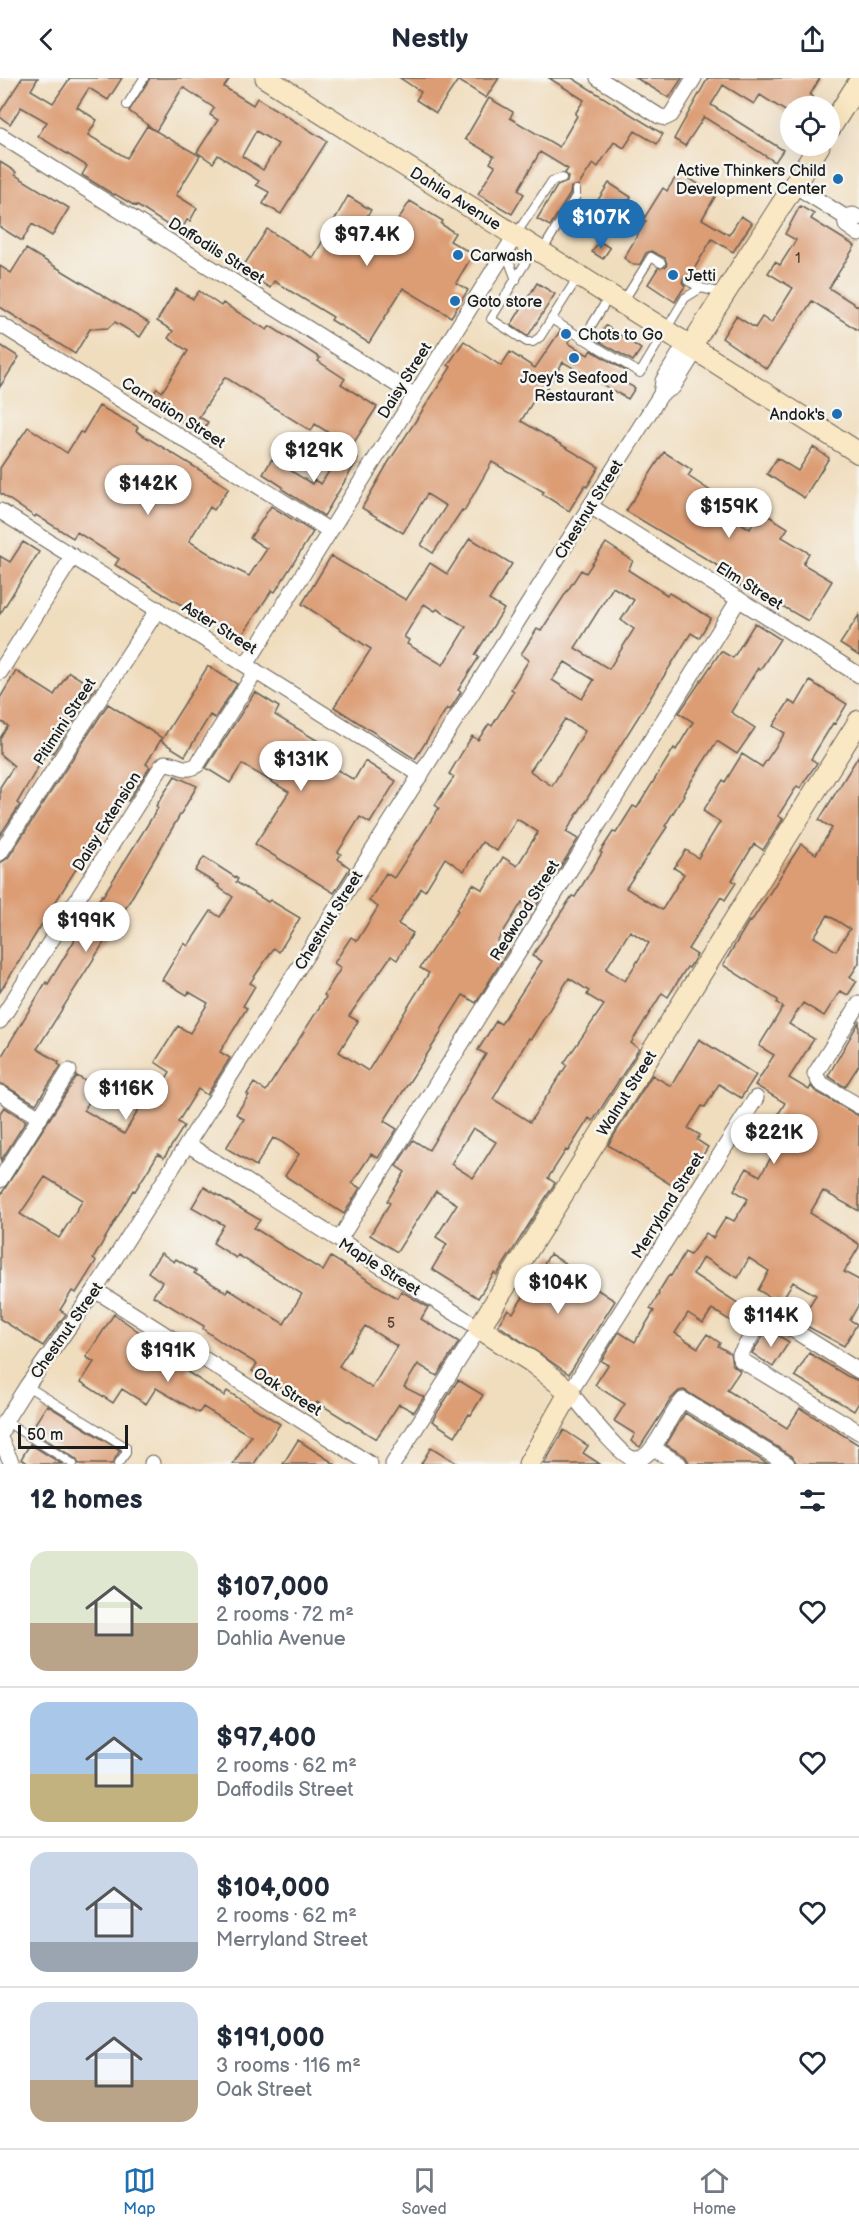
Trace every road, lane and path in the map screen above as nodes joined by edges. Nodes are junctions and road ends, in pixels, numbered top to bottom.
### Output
1 (144, 78) edge
2 (266, 78) edge
3 (598, 78) edge
4 (694, 78) edge
5 (859, 82) edge
6 (619, 84) edge
7 (127, 105) dead end
8 (840, 112) edge
9 (0, 135) edge
10 (813, 156) edge
11 (562, 178) dead end
12 (794, 185) junction
13 (576, 190) dead end
14 (852, 218) edge
15 (859, 234) edge
16 (510, 243) junction
17 (538, 250) junction
18 (661, 263) dead end
19 (579, 276) junction
20 (516, 280) junction
21 (688, 281) dead end
22 (701, 288) junction
23 (725, 293) junction
24 (616, 299) junction
25 (551, 320) junction
26 (0, 324) edge
27 (665, 330) junction
28 (583, 339) junction
29 (691, 347) junction
30 (415, 396) junction
31 (859, 453) edge
32 (590, 506) junction
33 (0, 511) edge
34 (330, 531) junction
35 (73, 556) junction
36 (739, 599) junction
37 (158, 609) junction
38 (251, 668) junction
39 (0, 672) edge
40 (859, 675) edge
41 (859, 721) edge
42 (421, 775) junction
43 (0, 853) edge
44 (858, 1009) edge
45 (0, 1021) edge
46 (69, 1071) dead end
47 (0, 1093) edge
48 (756, 1098) dead end
49 (859, 1106) edge
50 (39, 1118) junction
51 (187, 1144) junction
52 (0, 1180) edge
53 (339, 1240) junction
54 (95, 1290) junction
55 (479, 1328) junction
56 (859, 1371) edge
57 (27, 1386) junction
58 (570, 1392) junction
59 (5, 1421) junction
60 (859, 1432) edge
61 (653, 1448) junction
62 (12, 1464) edge
63 (73, 1464) edge
64 (118, 1464) edge
65 (370, 1464) edge
66 (393, 1464) edge
67 (529, 1464) edge
68 (679, 1464) edge
69 (786, 1464) edge

1 - 7 lane
2 - 16 street, Dahlia Avenue
3 - 6 street
4 - 6 street
5 - 8 street
9 - 30 street, Daffodils Street
10 - 12 street, Chestnut Street
11 - 16 lane
12 - 14 street
12 - 23 street, Chestnut Street
13 - 17 lane
14 - 15 street
16 - 17 street, Dahlia Avenue
16 - 20 lane
16 - 30 street, Daisy Street
17 - 19 street, Dahlia Avenue
17 - 20 lane
18 - 24 lane
19 - 24 street, Dahlia Avenue
19 - 25 lane
20 - 25 lane
21 - 22 lane
22 - 23 lane
22 - 27 lane
23 - 29 street, Chestnut Street
24 - 27 street, Dahlia Avenue
24 - 28 lane
25 - 28 lane
26 - 34 street, Carnation Street
27 - 28 lane
27 - 29 street, Dahlia Avenue
29 - 31 street, Dahlia Avenue
29 - 32 street, Chestnut Street
30 - 34 street, Daisy Street
32 - 36 street, Elm Street
32 - 42 street, Chestnut Street
33 - 35 street, Aster Street
34 - 38 street, Daisy Street
35 - 37 street, Aster Street
35 - 39 street
36 - 40 street, Elm Street
36 - 53 street, Redwood Street
37 - 38 street, Aster Street
37 - 43 street, Pitimini Street
38 - 42 street, Aster Street
38 - 45 street, Daisy Extension
41 - 55 street, Walnut Street
42 - 51 street, Chestnut Street
44 - 49 street
46 - 50 street
47 - 50 street
48 - 58 street, Merryland Street
50 - 52 street
51 - 53 street, Maple Street
51 - 54 street, Chestnut Street
53 - 55 street, Maple Street
54 - 57 street, Chestnut Street
54 - 65 street, Oak Street
55 - 58 street, Maple Street
55 - 66 street, Walnut Street
56 - 60 street
57 - 59 street, Chestnut Street
57 - 64 lane
58 - 61 street
58 - 67 street
59 - 62 street, Chestnut Street
59 - 63 lane
61 - 68 street
61 - 69 street

